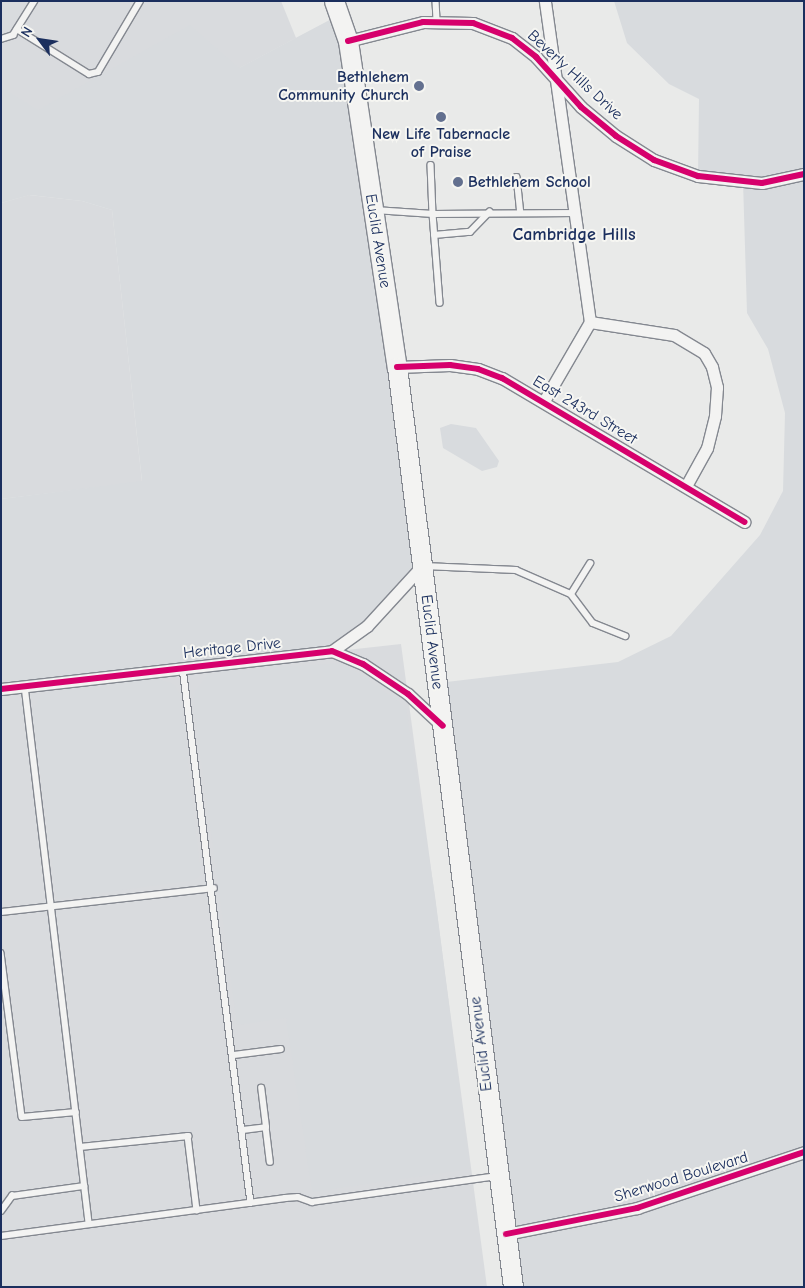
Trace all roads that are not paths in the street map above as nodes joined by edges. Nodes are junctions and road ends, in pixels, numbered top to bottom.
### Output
1 (34, 1) edge
2 (140, 1) edge
3 (334, 1) edge
4 (436, 1) edge
5 (545, 1) edge
6 (437, 21) junction
7 (17, 29) junction
8 (1, 39) edge
9 (348, 41) junction
10 (554, 76) junction
11 (431, 165) dead end
12 (804, 174) edge
13 (518, 177) dead end
14 (373, 210) junction
15 (489, 212) junction
16 (521, 213) junction
17 (433, 214) junction
18 (576, 214) junction
19 (434, 235) junction
20 (440, 303) dead end
21 (590, 322) junction
22 (397, 367) junction
23 (544, 401) junction
24 (686, 486) junction
25 (745, 522) dead end
26 (590, 564) dead end
27 (422, 566) junction
28 (572, 594) junction
29 (626, 636) dead end
30 (332, 651) junction
31 (183, 668) junction
32 (25, 686) junction
33 (1, 689) edge
34 (443, 726) junction
35 (214, 888) junction
36 (52, 908) junction
37 (1, 912) edge
38 (1, 953) edge
39 (281, 1049) dead end
40 (234, 1055) junction
41 (261, 1088) dead end
42 (76, 1112) junction
43 (266, 1127) junction
44 (243, 1130) junction
45 (80, 1147) junction
46 (804, 1152) edge
47 (270, 1162) dead end
48 (496, 1176) junction
49 (84, 1186) junction
50 (252, 1203) junction
51 (197, 1210) junction
52 (1, 1211) edge
53 (89, 1223) junction
54 (506, 1234) junction
55 (1, 1236) edge
56 (513, 1287) edge

1 - 7 lane
2 - 7 lane
3 - 9 main road, Euclid Avenue
4 - 6 lane
5 - 10 street
6 - 9 street, Beverly Hills Drive
6 - 10 street, Beverly Hills Drive
7 - 8 lane
9 - 14 main road, Euclid Avenue
10 - 12 street, Beverly Hills Drive
10 - 18 street
11 - 17 lane
13 - 16 lane
14 - 17 lane
14 - 22 main road, Euclid Avenue
15 - 16 lane
15 - 17 lane
15 - 19 lane
16 - 18 lane
17 - 19 lane
18 - 21 street
19 - 20 lane
21 - 23 street
21 - 24 street
22 - 23 street, East 243rd Street
22 - 27 main road, Euclid Avenue
23 - 24 street, East 243rd Street
24 - 25 street, East 243rd Street
26 - 28 lane
27 - 28 lane
27 - 30 street, Heritage Drive
27 - 34 main road, Euclid Avenue
28 - 29 lane
30 - 31 street, Heritage Drive
30 - 34 street, Heritage Drive
31 - 32 street, Heritage Drive
31 - 35 lane
32 - 33 street, Heritage Drive
32 - 36 lane
34 - 48 main road, Euclid Avenue
35 - 36 lane
35 - 40 lane
36 - 37 lane
36 - 42 lane
38 - 42 lane
39 - 40 lane
40 - 44 lane
41 - 43 lane
42 - 45 lane
43 - 44 lane
43 - 47 lane
44 - 50 lane
45 - 49 lane
45 - 51 lane
46 - 54 street, Sherwood Boulevard
48 - 50 lane
48 - 54 main road, Euclid Avenue
49 - 52 lane
49 - 53 lane
50 - 51 lane
51 - 53 lane
53 - 55 lane
54 - 56 main road, Euclid Avenue

